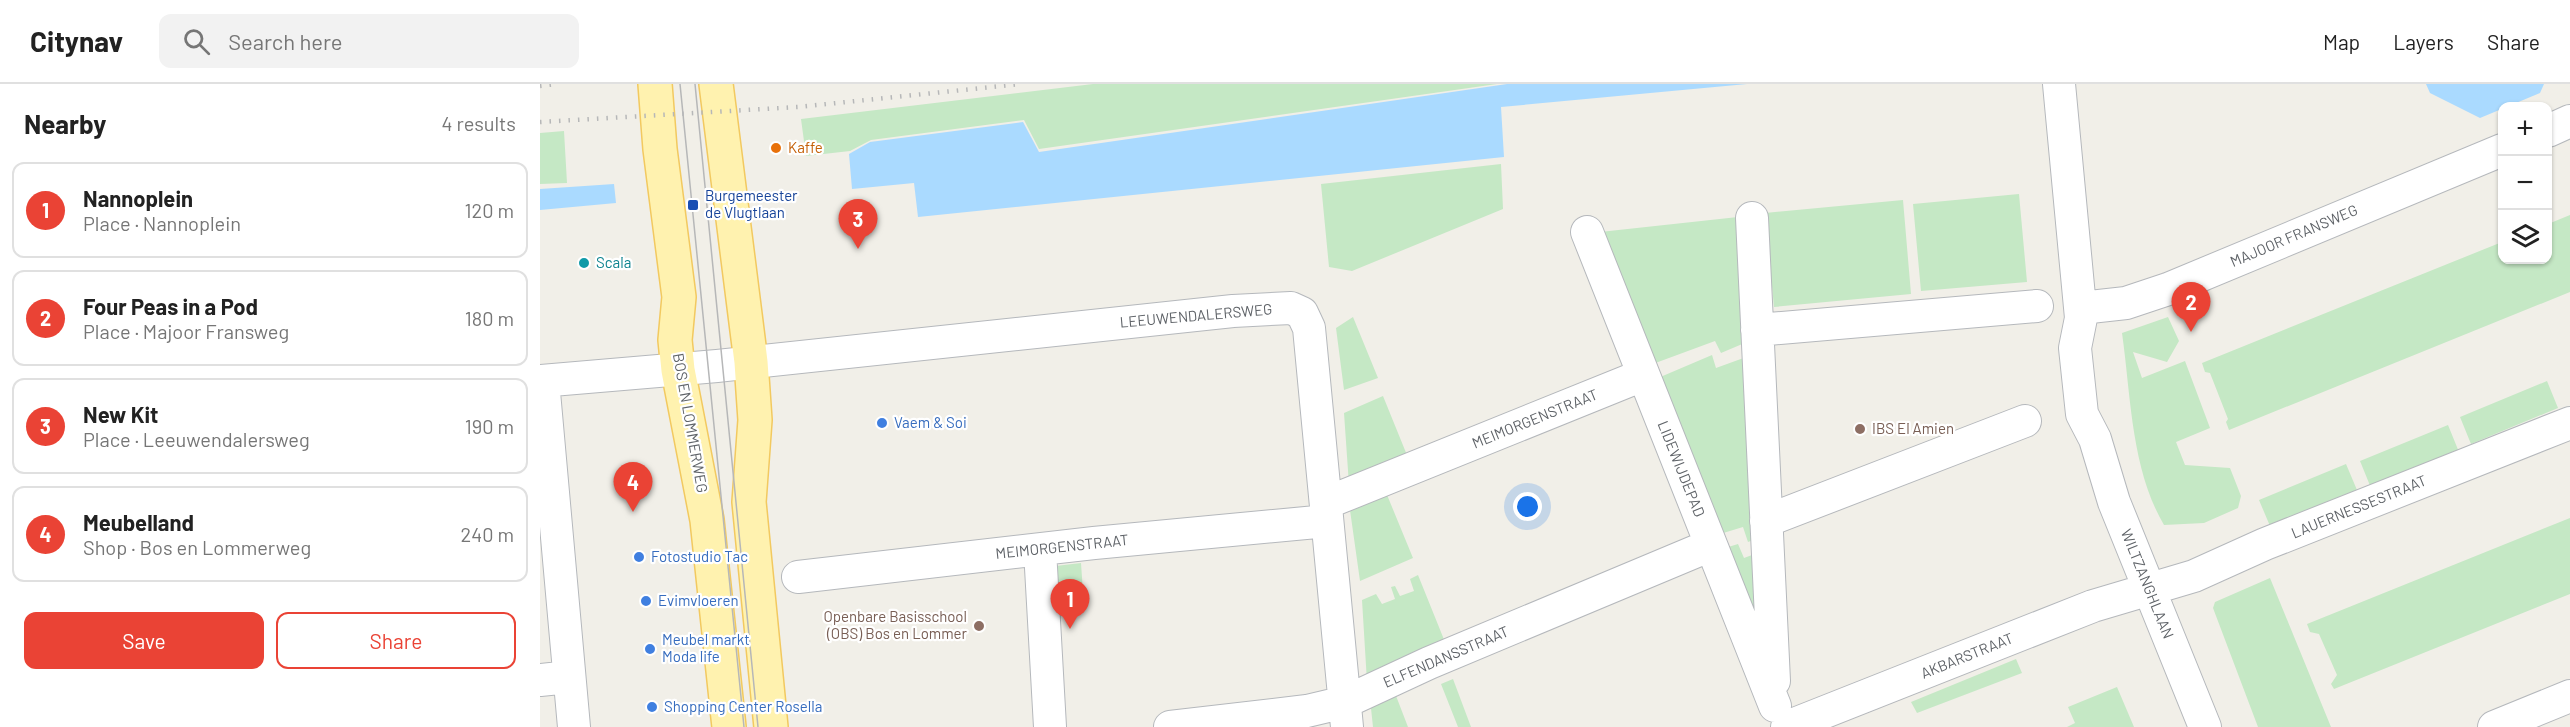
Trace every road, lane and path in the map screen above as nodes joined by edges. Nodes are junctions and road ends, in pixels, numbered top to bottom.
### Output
1 (655, 84) edge
2 (716, 84) edge
3 (2059, 84) edge
4 (2570, 122) edge
5 (2552, 129) edge
6 (2498, 152) edge
7 (1752, 218) dead end
8 (1587, 232) dead end
9 (2037, 306) dead end
10 (2081, 313) junction
11 (1757, 330) junction
12 (766, 361) junction
13 (678, 370) junction
14 (1643, 375) junction
15 (542, 381) edge
16 (2025, 421) dead end
17 (2570, 423) edge
18 (1327, 512) junction
19 (1766, 521) junction
20 (1711, 545) junction
21 (1040, 550) junction
22 (798, 577) dead end
23 (2149, 588) junction
24 (555, 679) edge
25 (2570, 696) edge
26 (1346, 714) edge
27 (1779, 720) edge
28 (574, 727) edge
29 (729, 727) edge
30 (771, 727) edge
31 (1050, 727) edge
32 (1170, 727) edge
33 (2205, 727) edge
34 (2494, 727) edge

1 - 13 main road, BOS EN LOMMERWEG
2 - 12 main road
3 - 10 street, WILTZANGHLAAN
4 - 5 street
6 - 10 street, MAJOOR FRANSWEG
7 - 11 street
8 - 14 street, LIDEWIJDEPAD
9 - 11 street
10 - 23 street, WILTZANGHLAAN
11 - 19 street
12 - 13 street
12 - 18 street, LEEUWENDALERSWEG
12 - 30 main road
13 - 15 street
13 - 29 main road, BOS EN LOMMERWEG
14 - 18 street, MEIMORGENSTRAAT
14 - 20 street, LIDEWIJDEPAD
15 - 24 street
16 - 19 street
17 - 23 street, LAUERNESSESTRAAT
18 - 21 street, MEIMORGENSTRAAT
18 - 26 street, LEEUWENDALERSWEG
19 - 27 street
20 - 26 street, ELFENDANSSTRAAT
20 - 27 street, LIDEWIJDEPAD
21 - 22 street, MEIMORGENSTRAAT
21 - 31 street
23 - 27 street, AKBARSTRAAT
23 - 33 street, WILTZANGHLAAN
24 - 28 street
25 - 34 street
26 - 32 street, ELFENDANSSTRAAT

